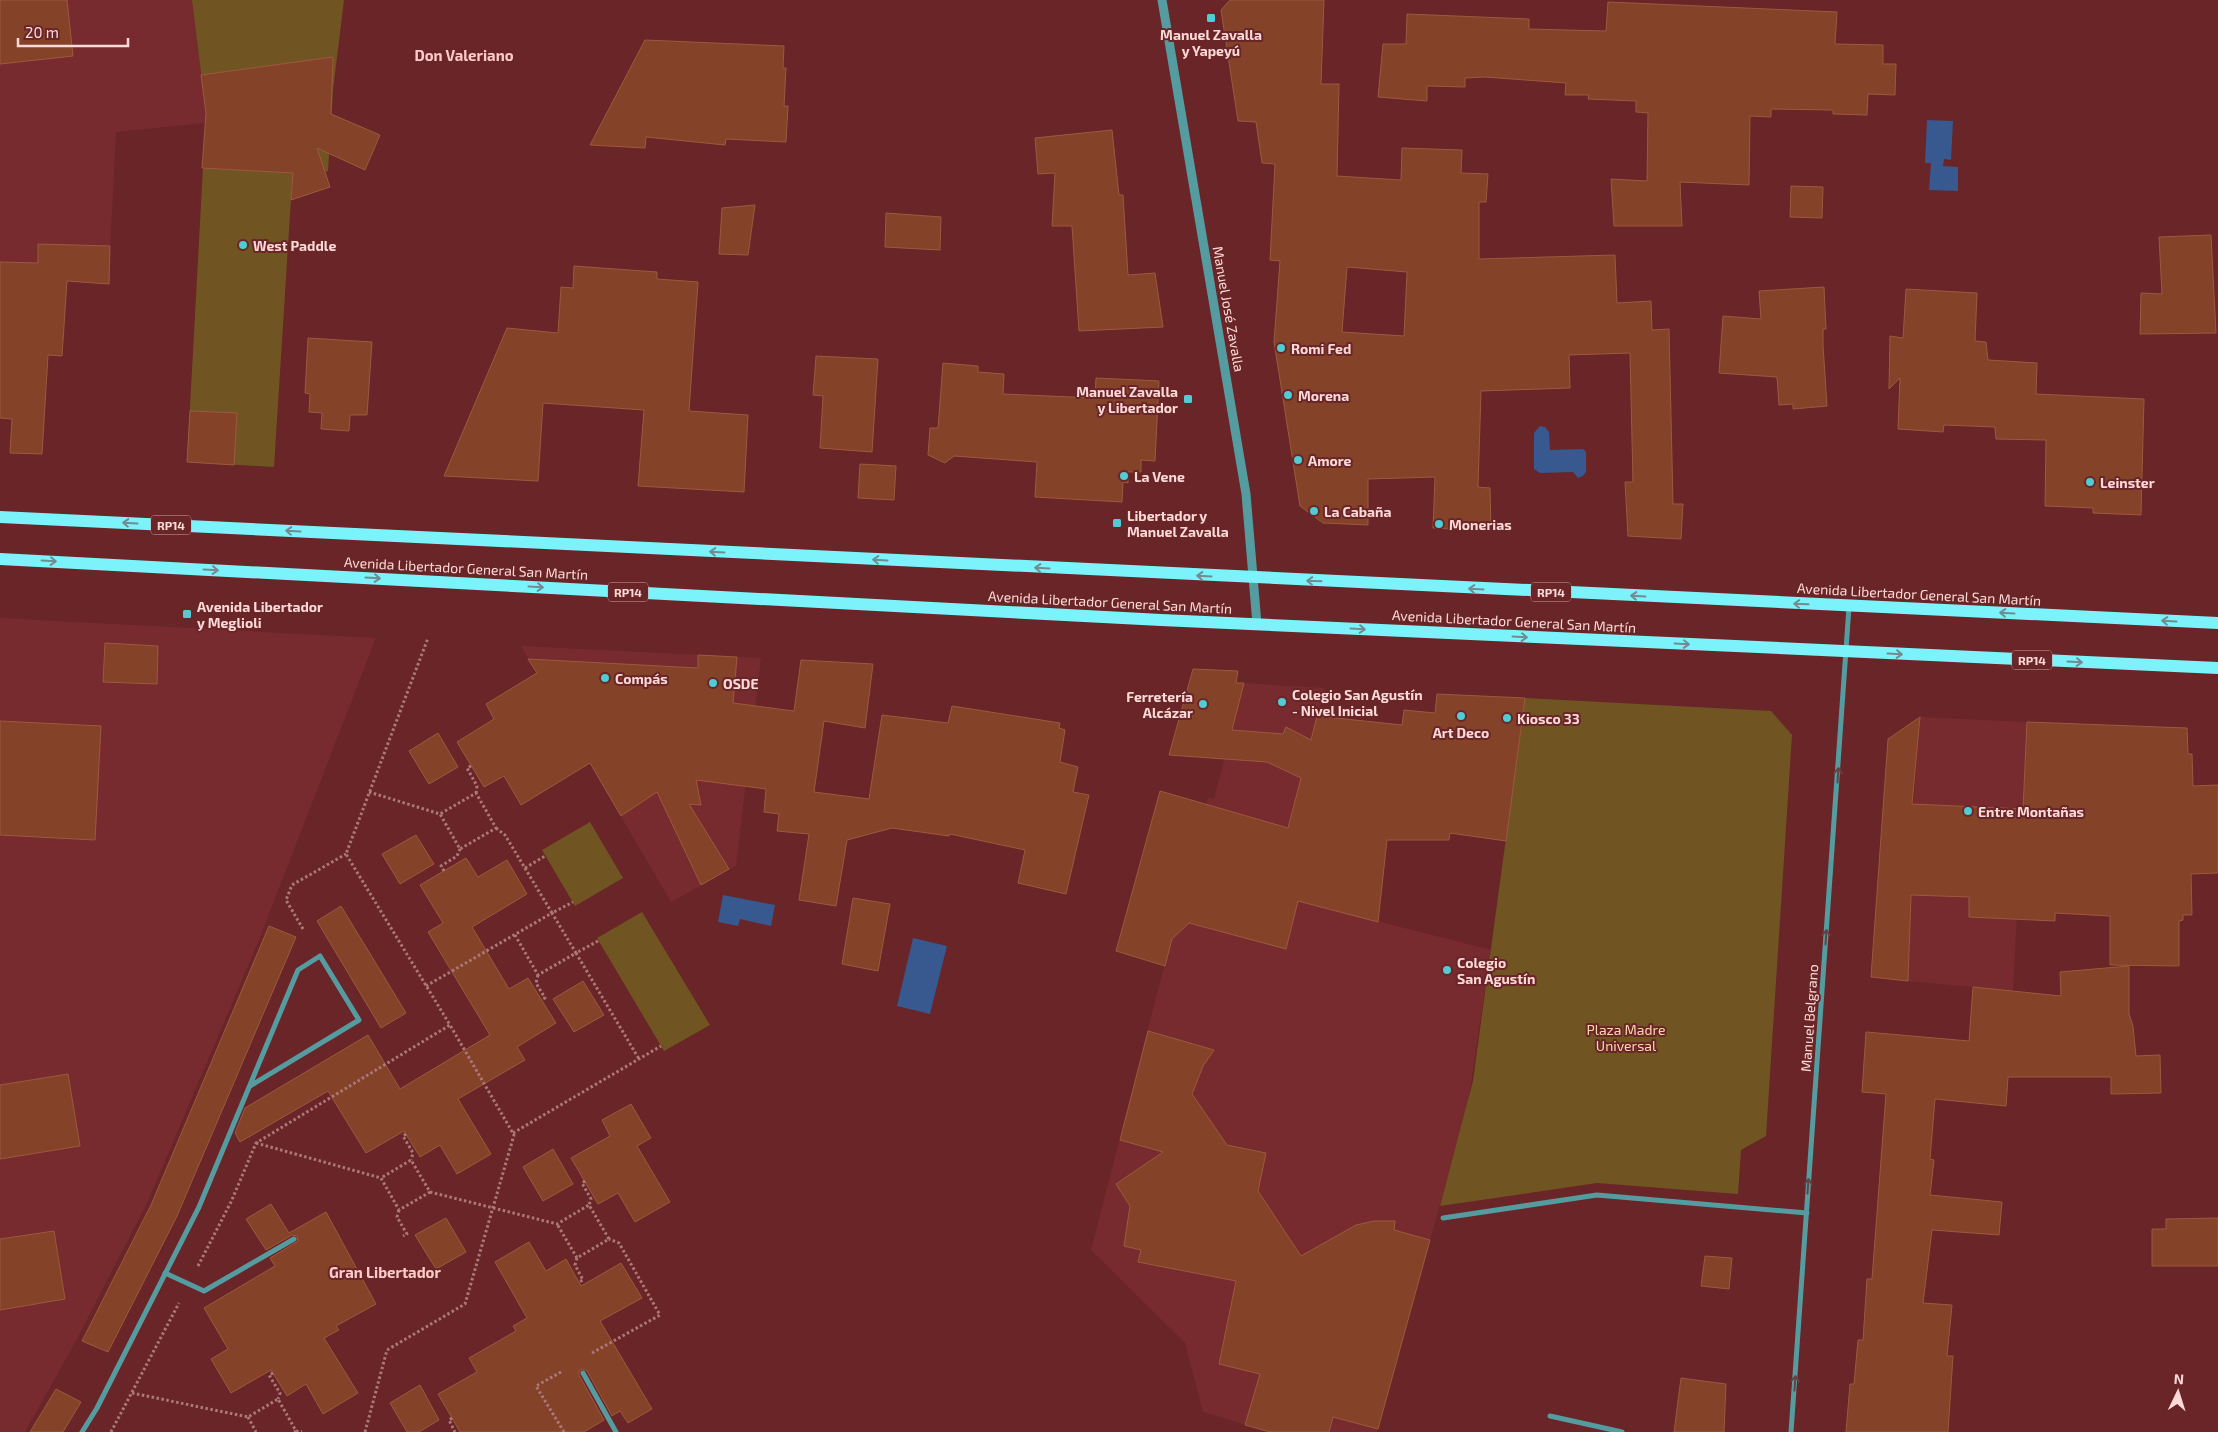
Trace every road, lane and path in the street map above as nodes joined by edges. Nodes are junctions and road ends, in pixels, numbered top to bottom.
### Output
1 (1162, 0) edge
2 (0, 517) edge
3 (0, 559) edge
4 (1253, 578) junction
5 (1850, 606) junction
6 (2218, 623) edge
7 (1257, 624) junction
8 (1846, 651) junction
9 (2218, 668) edge
10 (471, 766) dead end
11 (369, 792) dead end
12 (476, 793) junction
13 (440, 814) junction
14 (496, 828) junction
15 (460, 849) junction
16 (346, 854) dead end
17 (545, 856) dead end
18 (525, 868) junction
19 (444, 871) dead end
20 (573, 902) dead end
21 (552, 913) junction
22 (303, 929) dead end
23 (515, 934) junction
24 (598, 941) dead end
25 (576, 954) junction
26 (538, 975) junction
27 (426, 986) dead end
28 (541, 999) dead end
29 (450, 1025) dead end
30 (661, 1046) dead end
31 (639, 1060) junction
32 (250, 1086) junction
33 (513, 1133) junction
34 (406, 1134) dead end
35 (256, 1143) dead end
36 (411, 1160) junction
37 (381, 1178) junction
38 (585, 1181) dead end
39 (430, 1192) junction
40 (589, 1205) junction
41 (493, 1208) junction
42 (399, 1210) junction
43 (1807, 1213) junction
44 (1443, 1218) dead end
45 (557, 1224) junction
46 (403, 1236) dead end
47 (294, 1239) dead end
48 (609, 1239) junction
49 (577, 1258) junction
50 (165, 1274) junction
51 (579, 1282) dead end
52 (585, 1358) dead end
53 (568, 1367) dead end
54 (273, 1373) dead end
55 (583, 1373) dead end
56 (132, 1394) dead end
57 (278, 1399) junction
58 (1550, 1416) dead end
59 (248, 1417) junction
60 (452, 1418) dead end
61 (295, 1431) edge
62 (82, 1432) edge
63 (256, 1432) edge
64 (302, 1432) edge
65 (365, 1432) edge
66 (456, 1432) edge
67 (564, 1432) edge
68 (616, 1432) edge
69 (1622, 1432) edge
70 (1791, 1432) edge

1 - 4 street, Manuel José Zavalla
4 -> 2 main road, Avenida Libertador General San Martín / RP14
3 -> 7 main road, Avenida Libertador General San Martín / RP14
5 -> 4 main road, Avenida Libertador General San Martín / RP14
4 - 7 street, Manuel José Zavalla
6 -> 5 main road, Avenida Libertador General San Martín / RP14
5 - 8 street, Manuel Belgrano
7 -> 8 main road, Avenida Libertador General San Martín / RP14
8 -> 9 main road, Avenida Libertador General San Martín / RP14
43 -> 8 street, Manuel Belgrano
10 - 12 path
11 - 13 path
12 - 13 path
12 - 14 path
13 - 15 path
14 - 15 path
14 - 18 path
15 - 19 path
16 - 22 path
17 - 18 path
18 - 21 path
20 - 21 path
21 - 23 path
21 - 25 path
23 - 26 path
23 - 27 path
24 - 25 path
25 - 26 path
25 - 31 path
26 - 28 path
29 - 33 path
30 - 31 path
31 - 33 path
32 - 32 street
32 - 50 street
33 - 41 path
34 - 36 path
35 - 37 path
36 - 37 path
36 - 39 path
37 - 42 path
38 - 40 path
39 - 41 path
39 - 42 path
40 - 45 path
40 - 48 path
41 - 45 path
41 - 65 path
42 - 46 path
43 - 44 street
70 -> 43 street, Manuel Belgrano
45 - 49 path
47 - 50 street
48 - 49 path
48 - 52 path
49 - 51 path
50 - 62 street
53 - 67 path
54 - 57 path
55 - 68 street
56 - 59 path
57 - 59 path
57 - 61 path
58 - 69 street
59 - 63 path
60 - 66 path
61 - 64 path

